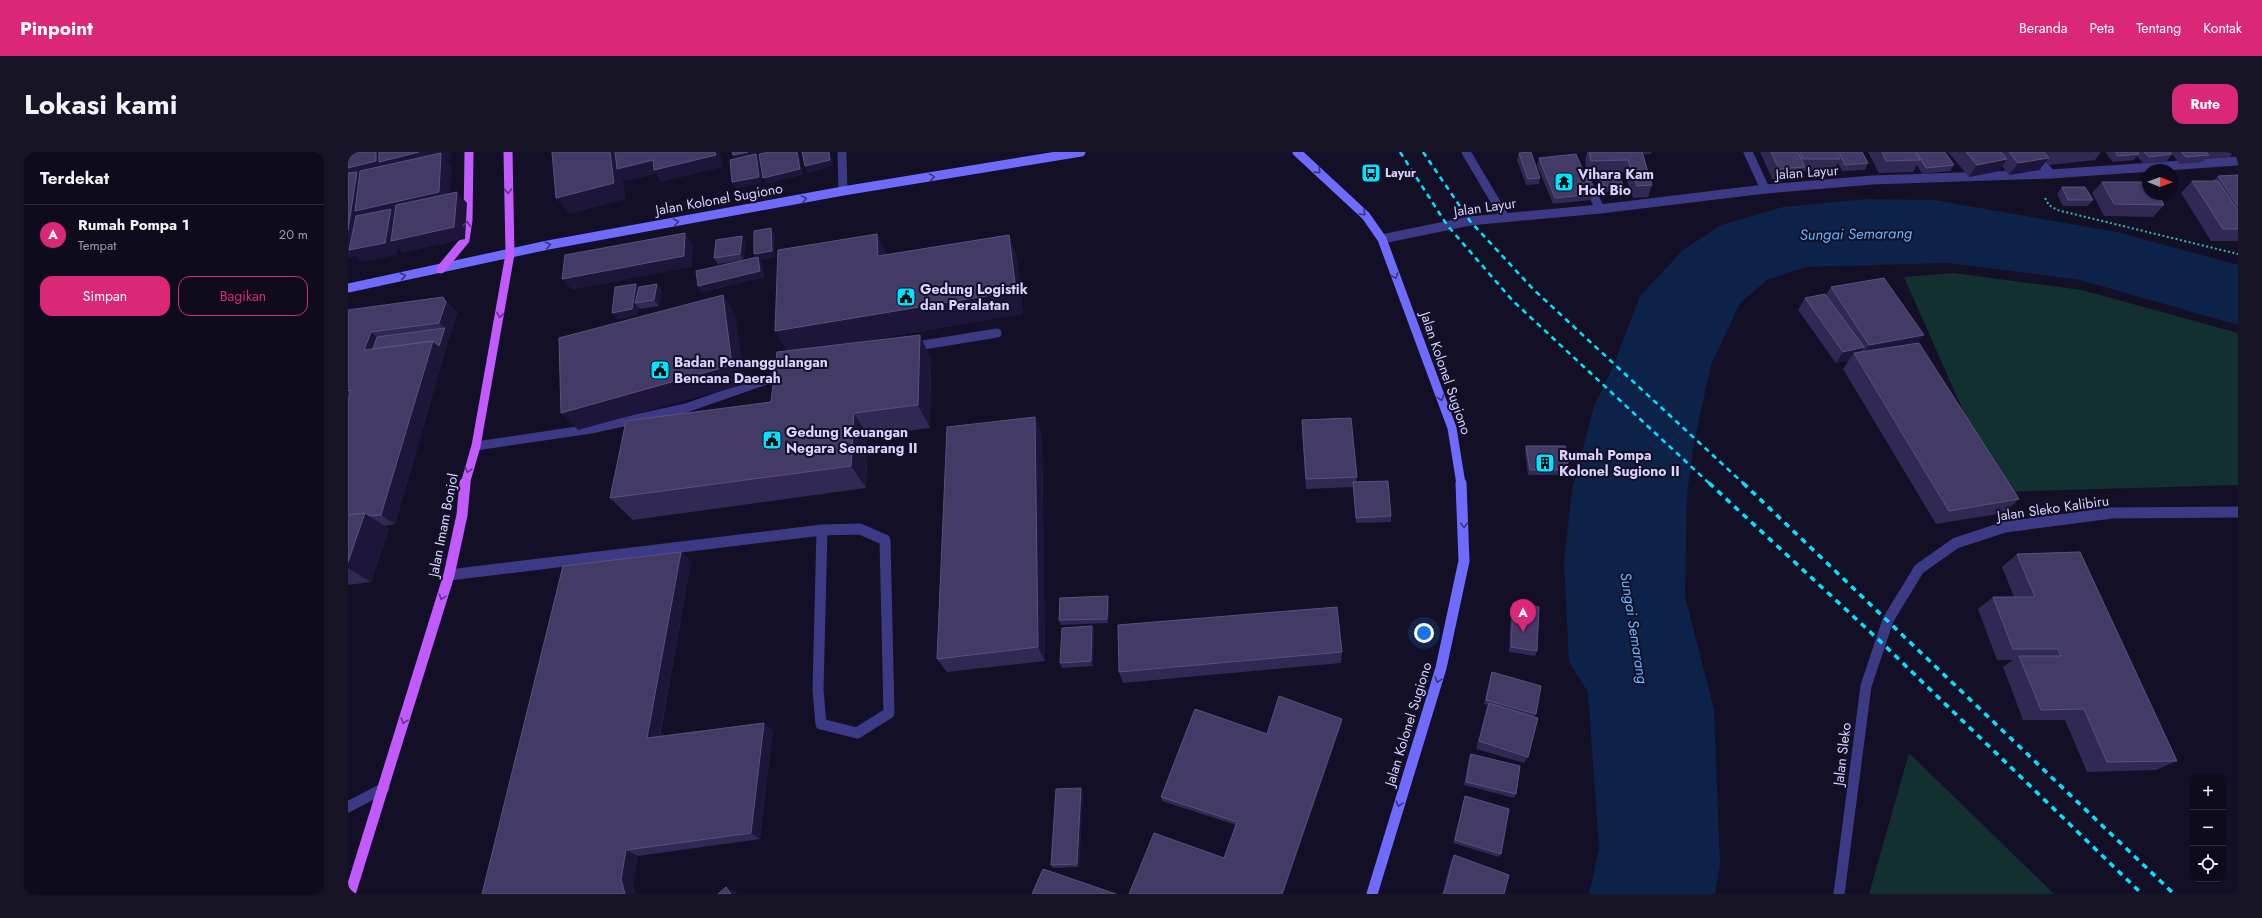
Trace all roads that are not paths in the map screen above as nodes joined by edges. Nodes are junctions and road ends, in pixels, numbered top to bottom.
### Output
1 (469, 152) edge
2 (508, 152) edge
3 (842, 152) edge
4 (1081, 152) edge
5 (1297, 152) edge
6 (1466, 152) edge
7 (1748, 152) edge
8 (2031, 152) edge
9 (2238, 161) edge
10 (1582, 172) edge
11 (2051, 174) junction
12 (1765, 188) junction
13 (843, 191) junction
14 (1600, 209) junction
15 (1504, 216) junction
16 (1382, 239) junction
17 (510, 254) junction
18 (441, 268) junction
19 (348, 288) edge
20 (997, 333) dead end
21 (904, 348) edge
22 (794, 370) edge
23 (476, 446) junction
24 (2238, 512) edge
25 (822, 530) junction
26 (449, 575) junction
27 (1888, 620) joint
28 (384, 788) junction
29 (348, 807) edge
30 (350, 894) edge
31 (1372, 894) edge
32 (1839, 894) edge

18 -> 1 main road
2 -> 17 main road, Jalan Imam Bonjol
3 - 13 street
13 -> 4 main road, Jalan Kolonel Sugiono
5 -> 16 main road, Jalan Kolonel Sugiono
6 - 15 street
7 - 12 street
8 - 11 street
9 - 11 street, Jalan Layur
10 - 14 street
11 - 12 street, Jalan Layur
12 - 14 street, Jalan Layur
17 -> 13 main road, Jalan Kolonel Sugiono
14 - 15 street, Jalan Layur
15 - 16 street, Jalan Layur
16 -> 31 main road, Jalan Kolonel Sugiono
17 - 18 main road, Jalan Kolonel Sugiono
17 -> 23 main road, Jalan Imam Bonjol
19 -> 18 main road, Jalan Kolonel Sugiono
20 - 21 street
22 - 23 street
23 -> 26 main road, Jalan Imam Bonjol
24 - 27 street, Jalan Sleko Kalibiru
25 - 25 street
25 - 26 street
26 -> 28 main road, Jalan Imam Bonjol
27 - 32 street, Jalan Sleko
28 - 29 street
28 - 30 main road, Jalan Imam Bonjol

